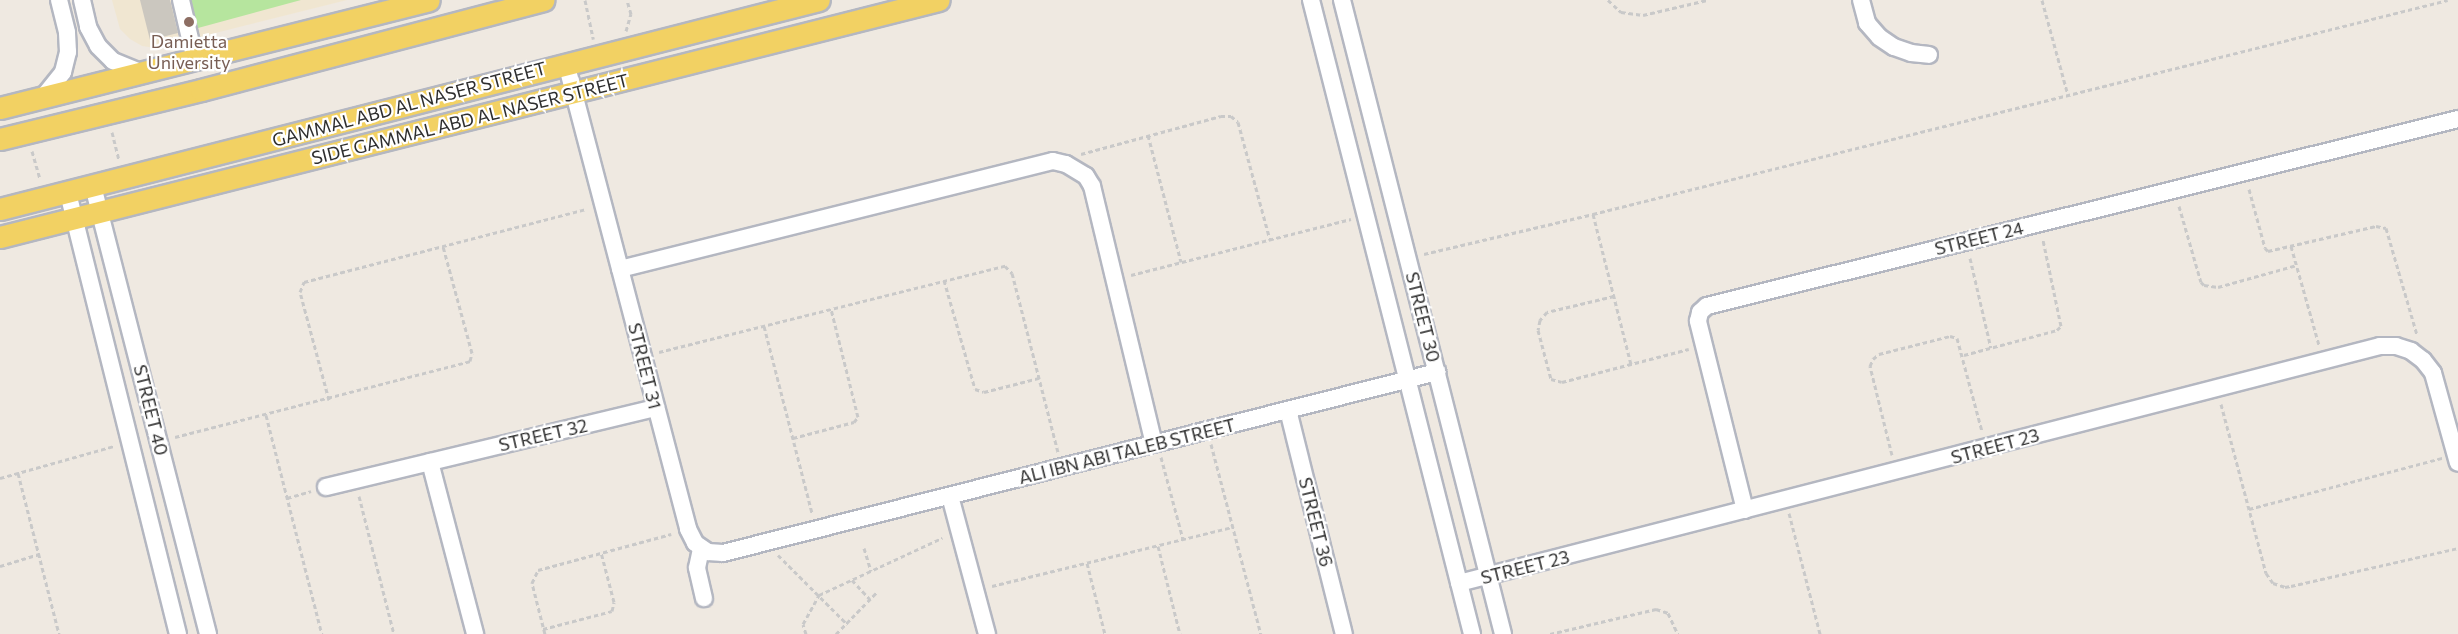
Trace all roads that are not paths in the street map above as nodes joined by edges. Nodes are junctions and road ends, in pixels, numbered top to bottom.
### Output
1 (59, 0) edge
2 (82, 0) edge
3 (181, 0) edge
4 (429, 0) edge
5 (543, 0) edge
6 (819, 0) edge
7 (939, 0) edge
8 (1311, 0) edge
9 (1342, 0) edge
10 (1861, 0) edge
11 (1929, 55) dead end
12 (195, 60) junction
13 (566, 63) junction
14 (142, 73) junction
15 (201, 90) junction
16 (574, 93) junction
17 (43, 98) junction
18 (0, 108) edge
19 (2458, 119) edge
20 (0, 139) edge
21 (93, 186) junction
22 (68, 192) junction
23 (0, 209) edge
24 (100, 213) junction
25 (75, 219) junction
26 (0, 237) edge
27 (620, 269) junction
28 (1437, 372) junction
29 (1408, 380) junction
30 (656, 408) junction
31 (1288, 410) junction
32 (1156, 444) junction
33 (2457, 458) edge
34 (430, 462) junction
35 (326, 487) road end
36 (950, 496) junction
37 (1745, 510) junction
38 (700, 549) junction
39 (1489, 576) junction
40 (1459, 583) junction
41 (704, 598) dead end
42 (178, 634) edge
43 (207, 634) edge
44 (475, 634) edge
45 (987, 634) edge
46 (1344, 634) edge
47 (1472, 634) edge
48 (1503, 634) edge

1 - 17 street
2 - 14 street
3 - 12 street
4 - 12 main road
5 - 15 main road
6 - 13 main road, GAMMAL ABD AL NASER STREET
7 - 16 main road, SIDE GAMMAL ABD AL NASER STREET
8 - 29 street, STREET 30
9 - 28 street, STREET 30
10 - 11 street
12 - 14 main road
12 - 15 main road
13 - 16 street, STREET 31
13 - 21 main road, GAMMAL ABD AL NASER STREET
14 - 17 main road
15 - 20 main road
16 - 24 main road, SIDE GAMMAL ABD AL NASER STREET
16 - 27 street, STREET 31
17 - 18 main road
19 - 37 street, STREET 24
21 - 22 main road, GAMMAL ABD AL NASER STREET
21 - 24 street, STREET 40
22 - 23 main road, GAMMAL ABD AL NASER STREET
22 - 25 street, STREET 40
24 - 25 main road, SIDE GAMMAL ABD AL NASER STREET
24 - 43 street, STREET 40
25 - 26 main road, SIDE GAMMAL ABD AL NASER STREET
25 - 42 street, STREET 40
27 - 30 street, STREET 31
27 - 32 street
28 - 29 street, ALI IBN ABI TALEB STREET
28 - 39 street, STREET 30
29 - 31 street, ALI IBN ABI TALEB STREET
29 - 40 street, STREET 30
30 - 34 street, STREET 32
30 - 38 street, STREET 31
31 - 32 street, ALI IBN ABI TALEB STREET
31 - 46 street, STREET 36
32 - 36 street, ALI IBN ABI TALEB STREET
33 - 37 street, STREET 23
34 - 35 street, STREET 32
34 - 44 street
36 - 38 street, ALI IBN ABI TALEB STREET
36 - 45 street
37 - 39 street, STREET 23
38 - 41 street
39 - 40 street, STREET 23
39 - 48 street, STREET 30
40 - 47 street, STREET 30

